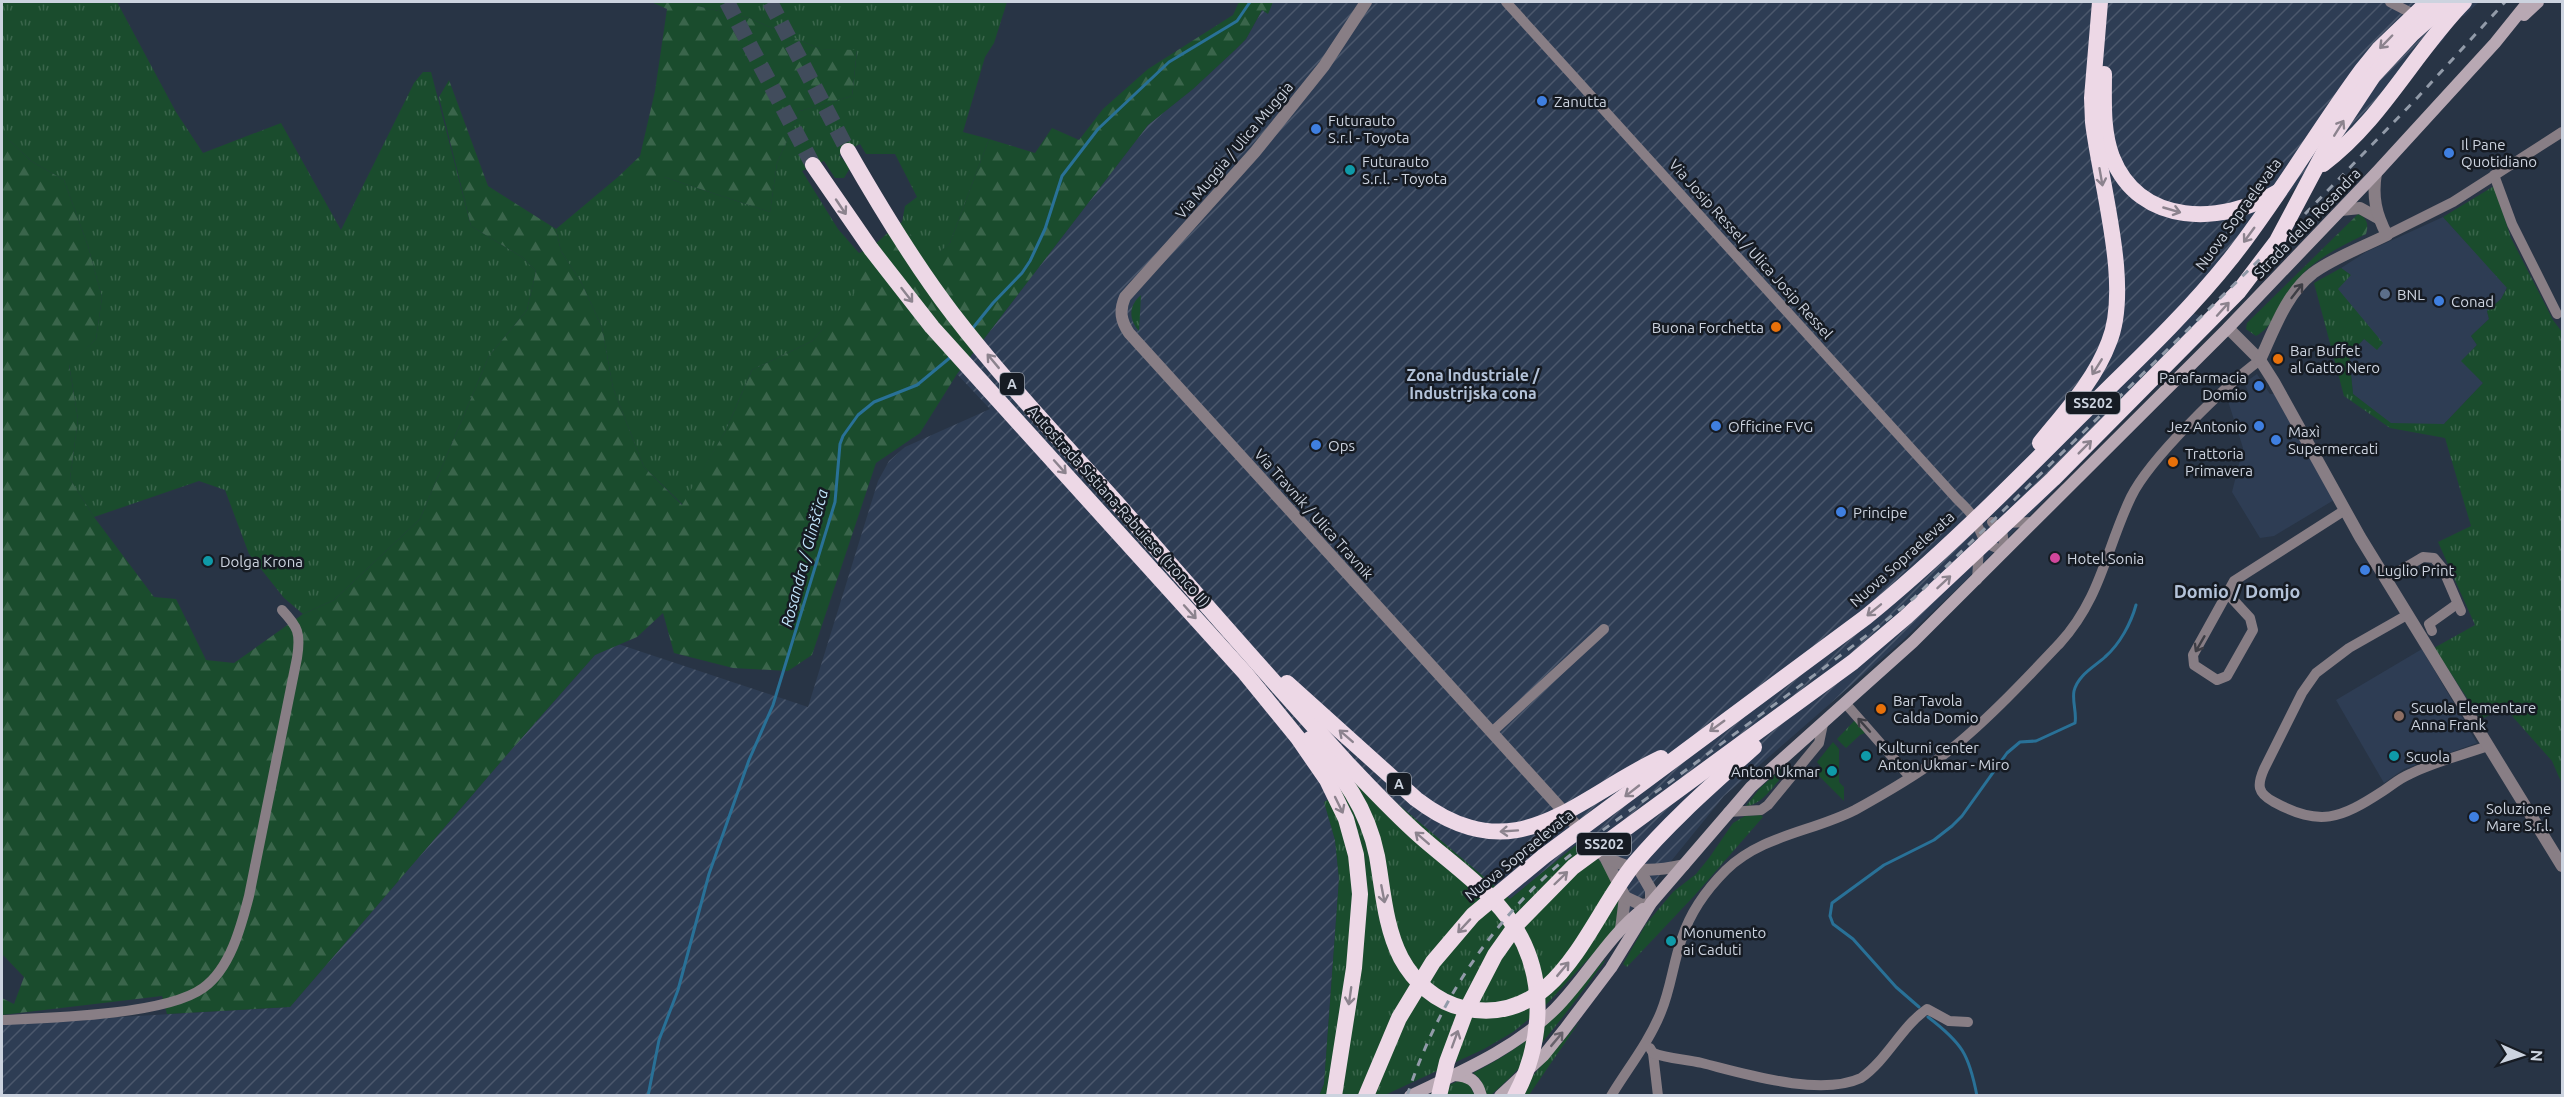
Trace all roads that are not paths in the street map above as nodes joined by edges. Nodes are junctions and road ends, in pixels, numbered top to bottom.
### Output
1 (1366, 2) edge
2 (1506, 2) edge
3 (2102, 2) edge
4 (2390, 2) edge
5 (2428, 2) edge
6 (2448, 2) edge
7 (2464, 2) edge
8 (2528, 2) edge
9 (2538, 2) edge
10 (2448, 34) dead end
11 (2495, 42) junction
12 (2099, 77) junction
13 (2562, 132) edge
14 (848, 150) tunnel mouth
15 (813, 165) tunnel mouth
16 (2376, 173) junction
17 (2494, 175) junction
18 (2341, 210) junction
19 (2378, 218) junction
20 (2387, 235) junction
21 (1120, 314) joint
22 (2557, 314) dead end
23 (2228, 328) junction
24 (2268, 342) junction
25 (2260, 360) junction
26 (2345, 510) junction
27 (1973, 517) junction
28 (1992, 522) junction
29 (2033, 522) junction
30 (1979, 533) junction
31 (2005, 551) junction
32 (2386, 579) junction
33 (1977, 580) junction
34 (1897, 591) junction
35 (2226, 592) junction
36 (282, 610) dead end
37 (2407, 615) junction
38 (1218, 618) junction
39 (1604, 629) dead end
40 (2432, 631) dead end
41 (1853, 662) junction
42 (1245, 673) junction
43 (1846, 704) junction
44 (1823, 724) junction
45 (1492, 732) junction
46 (1695, 742) junction
47 (2488, 746) junction
48 (1910, 777) junction
49 (1728, 812) junction
50 (1605, 857) junction
51 (1684, 865) junction
52 (2562, 866) edge
53 (1640, 871) junction
54 (1625, 897) junction
55 (1651, 903) junction
56 (1621, 929) junction
57 (2, 1020) edge
58 (1968, 1022) dead end
59 (1645, 1044) junction
60 (1653, 1053) junction
61 (1454, 1075) junction
62 (1334, 1095) edge
63 (1366, 1095) edge
64 (1410, 1095) edge
65 (1439, 1095) edge
66 (1481, 1095) edge
67 (1500, 1095) edge
68 (1515, 1095) edge
69 (1611, 1095) edge
70 (1658, 1095) edge

1 - 21 street, Via Muggia / Ulica Muggia
2 - 27 street, Via Josip Ressel / Ulica Josip Ressel
3 - 12 highway
4 - 10 street
5 -> 34 highway, Nuova Sopraelevata / SS202
41 -> 6 highway, SS202
12 -> 7 highway
8 - 11 main road, Strada della Rosandra
9 - 11 main road, Strada della Rosandra
11 - 16 main road, Strada della Rosandra
12 -> 34 highway
13 - 17 street
38 -> 14 highway, Autostrada Sistiana-Rabuiese (tronco II) / A
15 -> 42 highway, Autostrada Sistiana-Rabuiese (tronco II) / A
16 - 18 main road, Strada della Rosandra
16 - 19 street
17 - 20 street
17 - 22 street
18 - 19 street
18 - 23 main road, Strada della Rosandra
19 - 20 street
24 -> 20 street
21 - 45 street, Via Travnik / Ulica Travnik
23 - 24 street
23 - 25 street
23 - 29 main road, Strada della Rosandra
24 - 25 street
25 - 26 street
25 - 48 street
26 - 32 street
26 - 35 street
27 - 28 street
27 - 30 street, Via Josip Ressel / Ulica Josip Ressel
28 - 29 street
28 - 31 street
29 - 31 main road, Strada della Rosandra
30 - 31 street
30 - 33 street, Via Josip Ressel / Ulica Josip Ressel
31 - 33 main road, Strada della Rosandra
32 - 37 street
32 - 40 street
33 - 43 main road, Strada della Rosandra
34 -> 46 highway, Nuova Sopraelevata / SS202
35 -> 35 street
36 - 57 street
37 - 47 street
37 - 47 street
46 -> 38 highway, A
68 -> 38 highway, A
39 - 45 street
42 -> 41 highway, A
65 -> 41 highway, SS202
42 -> 62 highway, A
43 - 44 main road, Strada della Rosandra
48 -> 43 street
44 - 49 main road, Strada della Rosandra
44 - 49 street
45 - 50 street, Via Travnik / Ulica Travnik
46 -> 63 highway, Nuova Sopraelevata / SS202
47 - 52 street
48 - 59 street
49 - 51 main road, Strada della Rosandra
50 - 53 street, Via Travnik / Ulica Travnik
50 - 54 street, Via Travnik / Ulica Travnik
51 - 53 street, Via Travnik / Ulica Travnik
51 - 55 main road, Strada della Rosandra
53 - 55 street
54 - 55 street
54 - 56 street
55 - 56 main road
67 -> 55 main road
56 - 61 main road
58 - 60 street
59 - 60 street
59 - 69 street
60 - 70 street
61 - 64 main road
61 - 66 main road

